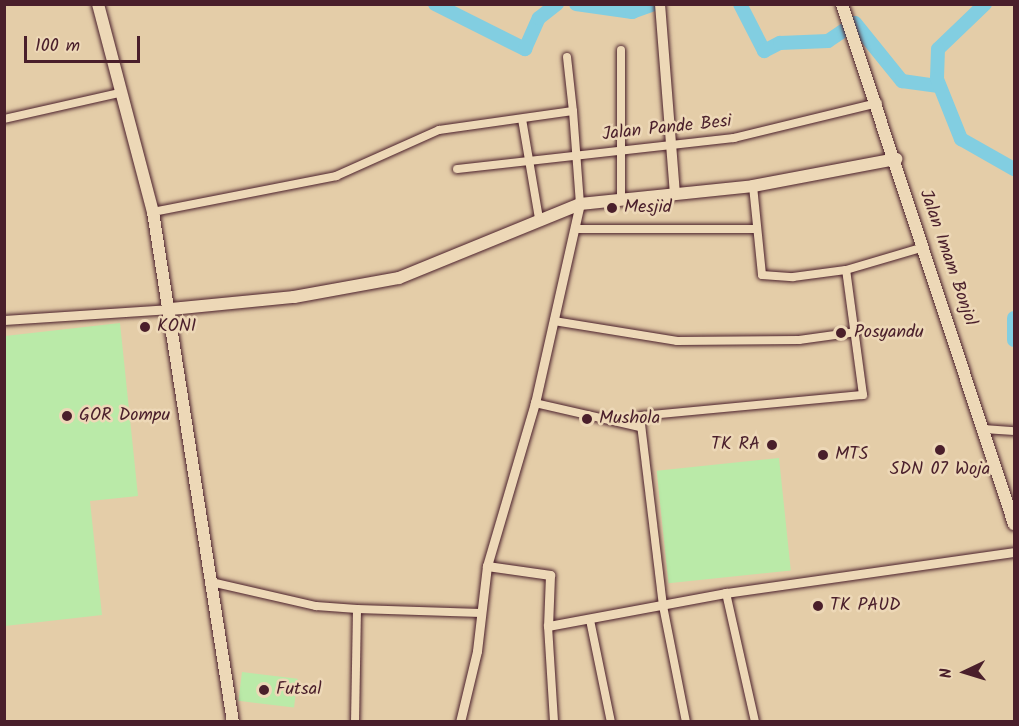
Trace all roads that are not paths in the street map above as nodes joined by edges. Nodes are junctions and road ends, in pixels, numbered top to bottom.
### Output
1 (98, 4) edge
2 (660, 7) edge
3 (844, 9) edge
4 (621, 50) dead end
5 (567, 57) dead end
6 (119, 93) junction
7 (878, 103) junction
8 (573, 111) junction
9 (4, 119) edge
10 (522, 119) junction
11 (673, 143) junction
12 (622, 147) junction
13 (576, 155) junction
14 (896, 159) junction
15 (529, 162) junction
16 (457, 169) dead end
17 (753, 186) junction
18 (675, 193) junction
19 (621, 199) junction
20 (580, 204) junction
21 (153, 212) junction
22 (539, 218) junction
23 (577, 229) junction
24 (756, 230) junction
25 (924, 247) junction
26 (846, 270) junction
27 (171, 309) junction
28 (4, 320) edge
29 (554, 321) junction
30 (856, 332) junction
31 (534, 403) junction
32 (640, 427) junction
33 (984, 429) junction
34 (1014, 431) edge
35 (1014, 524) edge
36 (1014, 552) edge
37 (487, 566) junction
38 (211, 582) junction
39 (726, 593) junction
40 (663, 606) junction
41 (357, 609) junction
42 (481, 613) junction
43 (590, 620) junction
44 (548, 626) junction
45 (233, 722) edge
46 (355, 722) edge
47 (460, 722) edge
48 (554, 722) edge
49 (611, 722) edge
50 (686, 722) edge
51 (755, 722) edge

1 - 6 main road
2 - 11 main road
3 - 7 main road, Jalan Imam Bonjol
4 - 12 street
5 - 8 street
6 - 9 street
6 - 21 main road
7 - 11 street, Jalan Pande Besi
7 - 14 main road, Jalan Imam Bonjol
8 - 10 street
8 - 13 street
10 - 15 street
10 - 21 street
11 - 12 street, Jalan Pande Besi
11 - 18 main road
12 - 13 street, Jalan Pande Besi
12 - 19 street
13 - 15 street, Jalan Pande Besi
13 - 20 street
14 - 17 main road
14 - 25 main road, Jalan Imam Bonjol
15 - 16 street, Jalan Pande Besi
15 - 22 street
17 - 18 main road
17 - 24 street
18 - 19 main road
19 - 20 main road
20 - 22 main road
20 - 23 street
21 - 27 main road
22 - 27 main road
23 - 24 street
23 - 29 street
24 - 26 street
25 - 26 street
25 - 33 main road, Jalan Imam Bonjol
26 - 30 street
27 - 28 street
27 - 38 main road
29 - 30 street
29 - 31 street
30 - 32 street
31 - 32 street
31 - 37 street
32 - 40 street
33 - 34 street
33 - 35 main road, Jalan Imam Bonjol
36 - 39 street
37 - 42 street
37 - 44 street
38 - 41 street
38 - 45 main road
39 - 40 street
39 - 51 street
40 - 43 street
40 - 50 street
41 - 42 street
41 - 46 street
42 - 47 street
43 - 44 street
43 - 49 street
44 - 48 street

